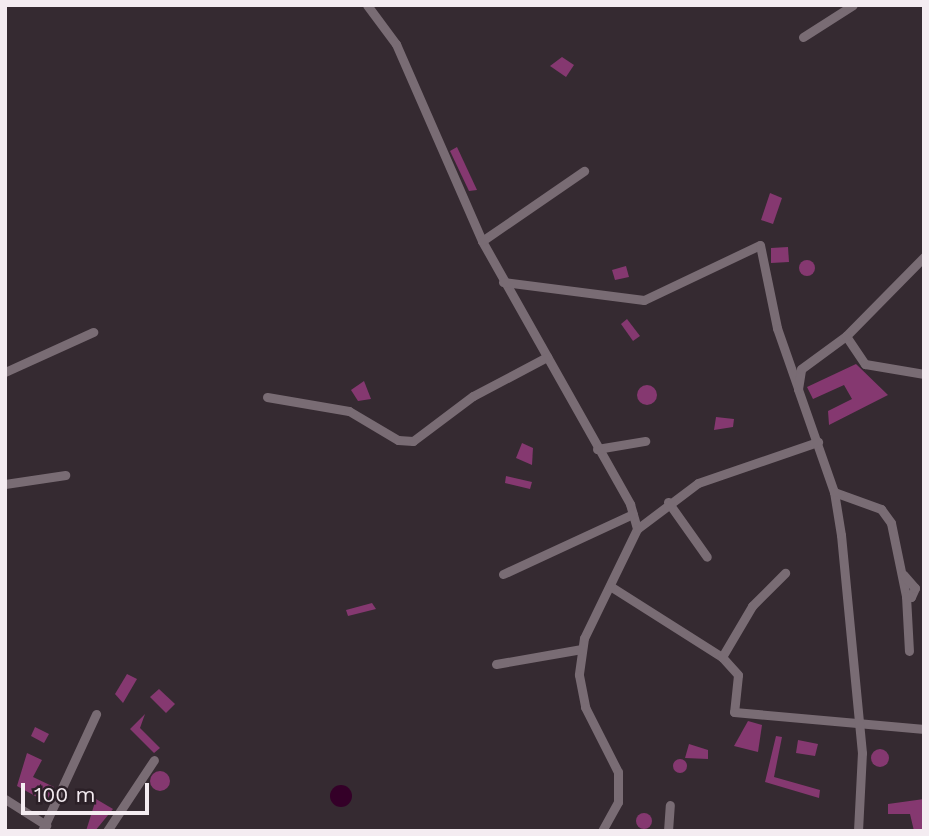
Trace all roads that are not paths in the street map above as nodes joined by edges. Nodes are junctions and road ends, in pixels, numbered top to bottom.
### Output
1 (367, 5) edge
2 (853, 5) edge
3 (803, 37) dead end
4 (584, 171) dead end
5 (482, 241) junction
6 (924, 257) edge
7 (503, 282) junction
8 (93, 332) dead end
9 (846, 336) junction
10 (547, 357) junction
11 (5, 372) edge
12 (924, 374) edge
13 (799, 389) junction
14 (267, 397) dead end
15 (645, 441) dead end
16 (818, 442) junction
17 (597, 449) junction
18 (65, 475) dead end
19 (5, 484) edge
20 (834, 492) junction
21 (668, 502) junction
22 (633, 514) junction
23 (637, 529) junction
24 (707, 556) dead end
25 (785, 573) dead end
26 (503, 574) dead end
27 (610, 586) junction
28 (915, 592) edge
29 (582, 649) junction
30 (909, 651) dead end
31 (722, 657) junction
32 (496, 664) dead end
33 (96, 714) dead end
34 (859, 719) junction
35 (924, 729) edge
36 (154, 760) dead end
37 (5, 799) edge
38 (670, 805) dead end
39 (44, 828) edge
40 (107, 831) edge
41 (601, 831) edge
42 (668, 831) edge
43 (858, 831) edge

1 - 5 street
2 - 3 street
4 - 5 street
5 - 7 street
6 - 9 street
7 - 10 street
7 - 13 street
8 - 11 street
9 - 12 street
9 - 13 street
10 - 14 street
10 - 17 street
13 - 16 street
15 - 17 street
16 - 20 street
16 - 21 street
17 - 22 street
18 - 19 street
20 - 28 street
20 - 34 street
21 - 23 street
21 - 24 street
22 - 23 street
22 - 26 street
23 - 27 street
25 - 31 street
27 - 29 street
27 - 31 street
28 - 30 street
29 - 32 street
29 - 41 street
31 - 34 street
33 - 39 street
34 - 35 street
34 - 43 street
36 - 40 street
37 - 39 street
38 - 42 street

